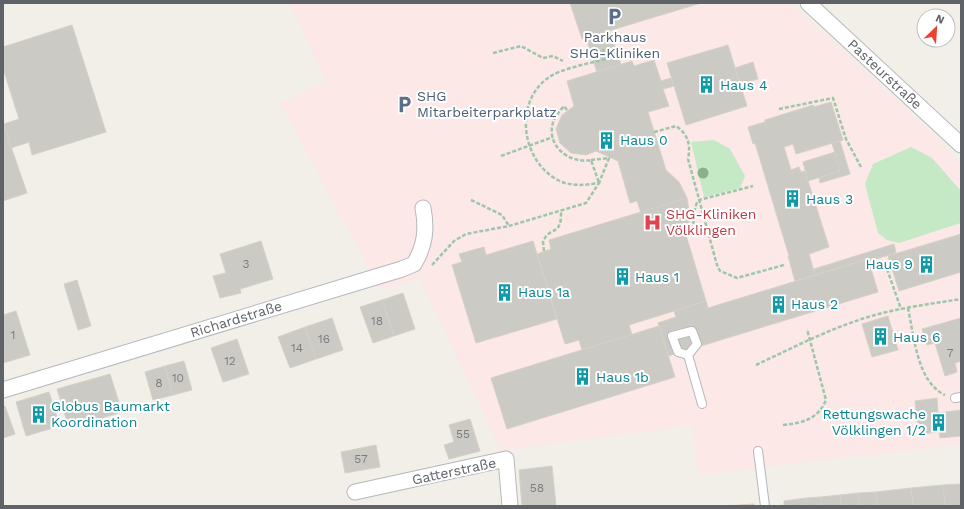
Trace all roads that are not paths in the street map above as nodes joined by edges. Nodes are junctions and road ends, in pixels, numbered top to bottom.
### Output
1 (808, 3) edge
2 (961, 145) edge
3 (423, 208) dead end
4 (688, 355) dead end
5 (3, 390) edge
6 (702, 404) dead end
7 (758, 451) dead end
8 (355, 492) dead end
9 (510, 506) edge
10 (765, 506) edge

1 - 2 street, Pasteurstraße
3 - 5 street, Richardstraße
4 - 6 lane
7 - 10 lane
8 - 9 street, Gatterstraße

